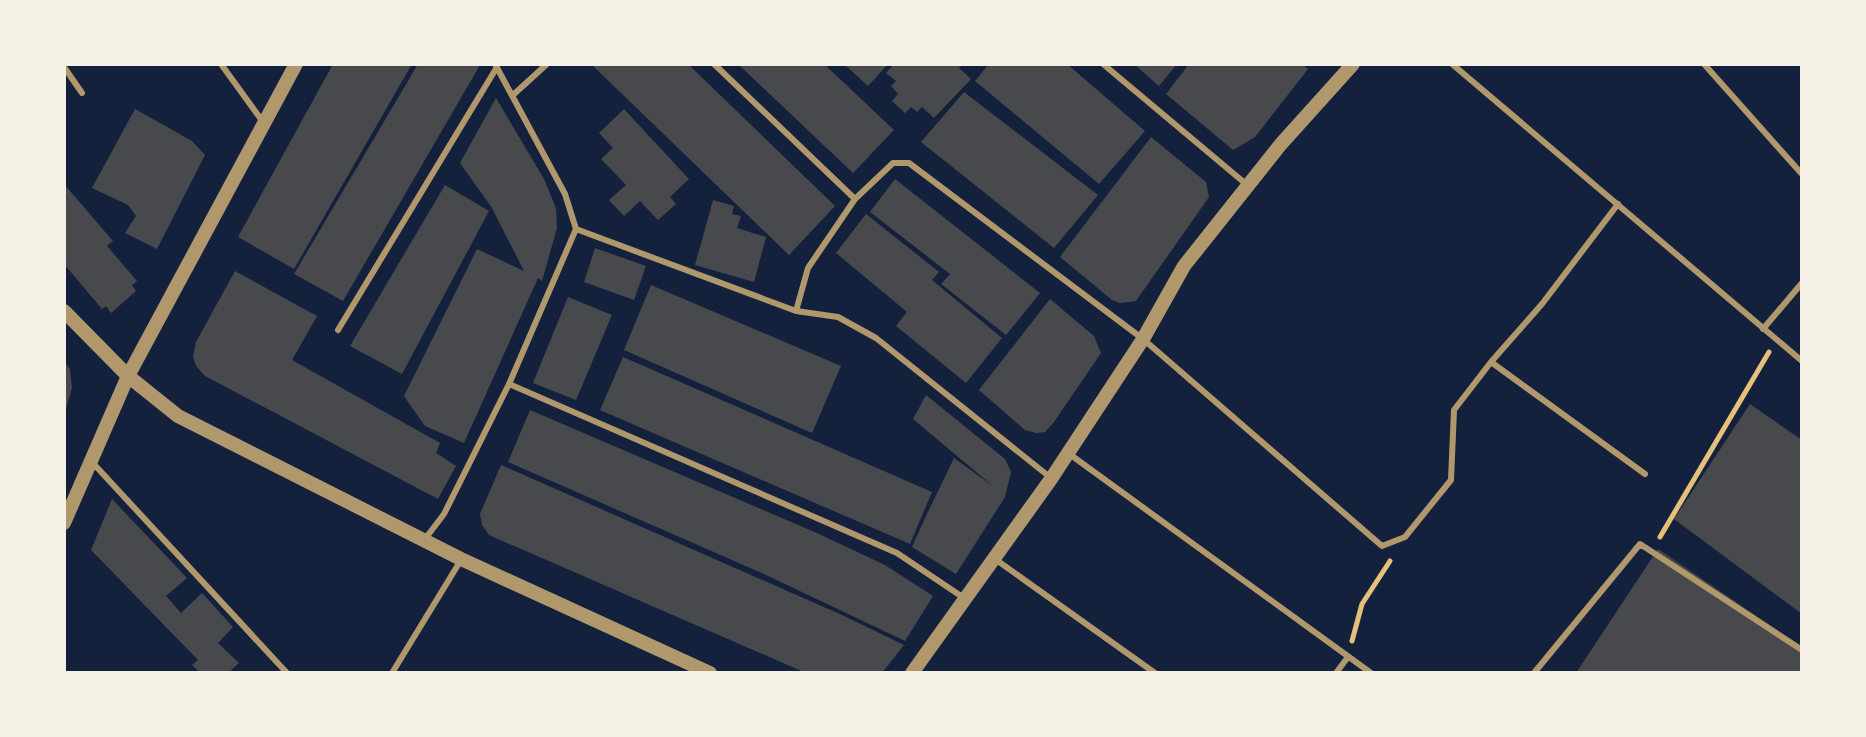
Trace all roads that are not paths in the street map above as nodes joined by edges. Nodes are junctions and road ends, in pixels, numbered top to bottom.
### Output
1 (221, 64) edge
2 (296, 64) edge
3 (547, 64) edge
4 (714, 64) edge
5 (1103, 64) edge
6 (1353, 64) edge
7 (1452, 64) edge
8 (1704, 64) edge
9 (496, 66) edge
10 (64, 67) edge
11 (82, 93) dead end
12 (513, 95) junction
13 (263, 122) junction
14 (1801, 173) edge
15 (1249, 186) junction
16 (855, 199) junction
17 (1618, 204) junction
18 (576, 229) junction
19 (1802, 283) edge
20 (64, 311) edge
21 (796, 311) junction
22 (1763, 329) junction
23 (338, 330) dead end
24 (1143, 339) junction
25 (1802, 361) edge
26 (1491, 362) junction
27 (128, 376) junction
28 (509, 384) junction
29 (1068, 453) junction
30 (90, 461) junction
31 (1645, 474) dead end
32 (1051, 479) junction
33 (64, 523) edge
34 (425, 539) junction
35 (995, 558) junction
36 (461, 559) junction
37 (964, 598) junction
38 (1802, 650) edge
39 (1348, 657) junction
40 (287, 673) edge
41 (392, 673) edge
42 (710, 673) edge
43 (912, 673) edge
44 (1155, 673) edge
45 (1336, 673) edge
46 (1371, 673) edge
47 (1534, 673) edge

1 - 13 lane
2 - 13 street
3 - 12 lane
4 - 16 lane
5 - 15 lane
6 - 15 street
7 - 17 lane
8 - 14 lane
9 - 12 lane
9 - 23 lane
10 - 11 lane
12 - 18 lane
13 - 27 street
15 - 24 street
16 - 21 lane
16 - 24 lane
17 - 22 lane
17 - 26 lane
18 - 21 lane
18 - 28 lane
19 - 22 lane
20 - 27 street
21 - 32 lane
22 - 25 lane
24 - 26 lane
24 - 29 street
26 - 31 lane
27 - 30 street
27 - 34 street
28 - 34 lane
28 - 37 lane
29 - 32 street
29 - 39 lane
30 - 33 street
30 - 40 lane
32 - 35 street
34 - 36 street
35 - 37 street
35 - 44 lane
36 - 41 lane
36 - 42 street
37 - 43 street
38 - 47 lane
39 - 45 lane
39 - 46 lane

